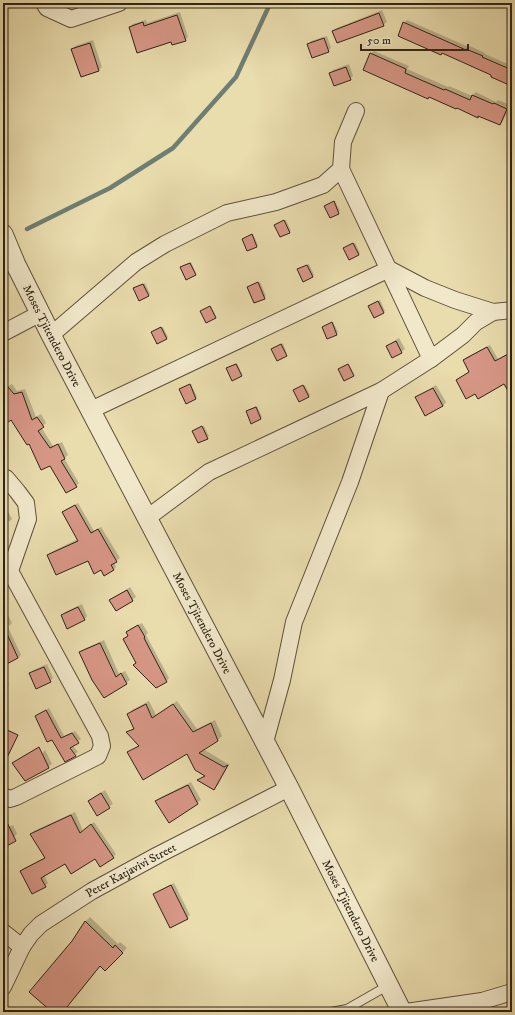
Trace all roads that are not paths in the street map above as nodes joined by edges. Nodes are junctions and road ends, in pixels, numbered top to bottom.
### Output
1 (44, 3) edge
2 (119, 3) edge
3 (356, 111) dead end
4 (340, 169) junction
5 (3, 234) edge
6 (389, 269) junction
7 (512, 310) edge
8 (492, 312) junction
9 (41, 313) junction
10 (3, 333) edge
11 (51, 335) junction
12 (431, 359) junction
13 (381, 392) junction
14 (91, 410) junction
15 (3, 477) edge
16 (148, 518) junction
17 (6, 572) edge
18 (265, 742) junction
19 (289, 788) junction
20 (3, 796) edge
21 (3, 932) edge
22 (22, 946) junction
23 (389, 985) junction
24 (3, 987) edge
25 (512, 992) edge
26 (330, 1012) edge
27 (402, 1012) edge
28 (406, 1012) edge

1 - 2 street
3 - 4 street
4 - 6 street
4 - 11 street
5 - 9 street, Moses Tjitendero Drive
6 - 8 street
6 - 12 street
6 - 14 street
7 - 8 street
8 - 12 street
9 - 10 street
9 - 11 street, Moses Tjitendero Drive
11 - 14 street, Moses Tjitendero Drive
12 - 13 street
13 - 16 street
13 - 18 street
14 - 16 street, Moses Tjitendero Drive
15 - 17 street
16 - 18 street, Moses Tjitendero Drive
17 - 20 street
18 - 19 street, Moses Tjitendero Drive
19 - 22 street, Peter Katjavivi Street
19 - 23 street, Moses Tjitendero Drive
21 - 22 street
22 - 24 street, Peter Katjavivi Street
23 - 26 lane
23 - 27 street, Moses Tjitendero Drive
25 - 28 street

